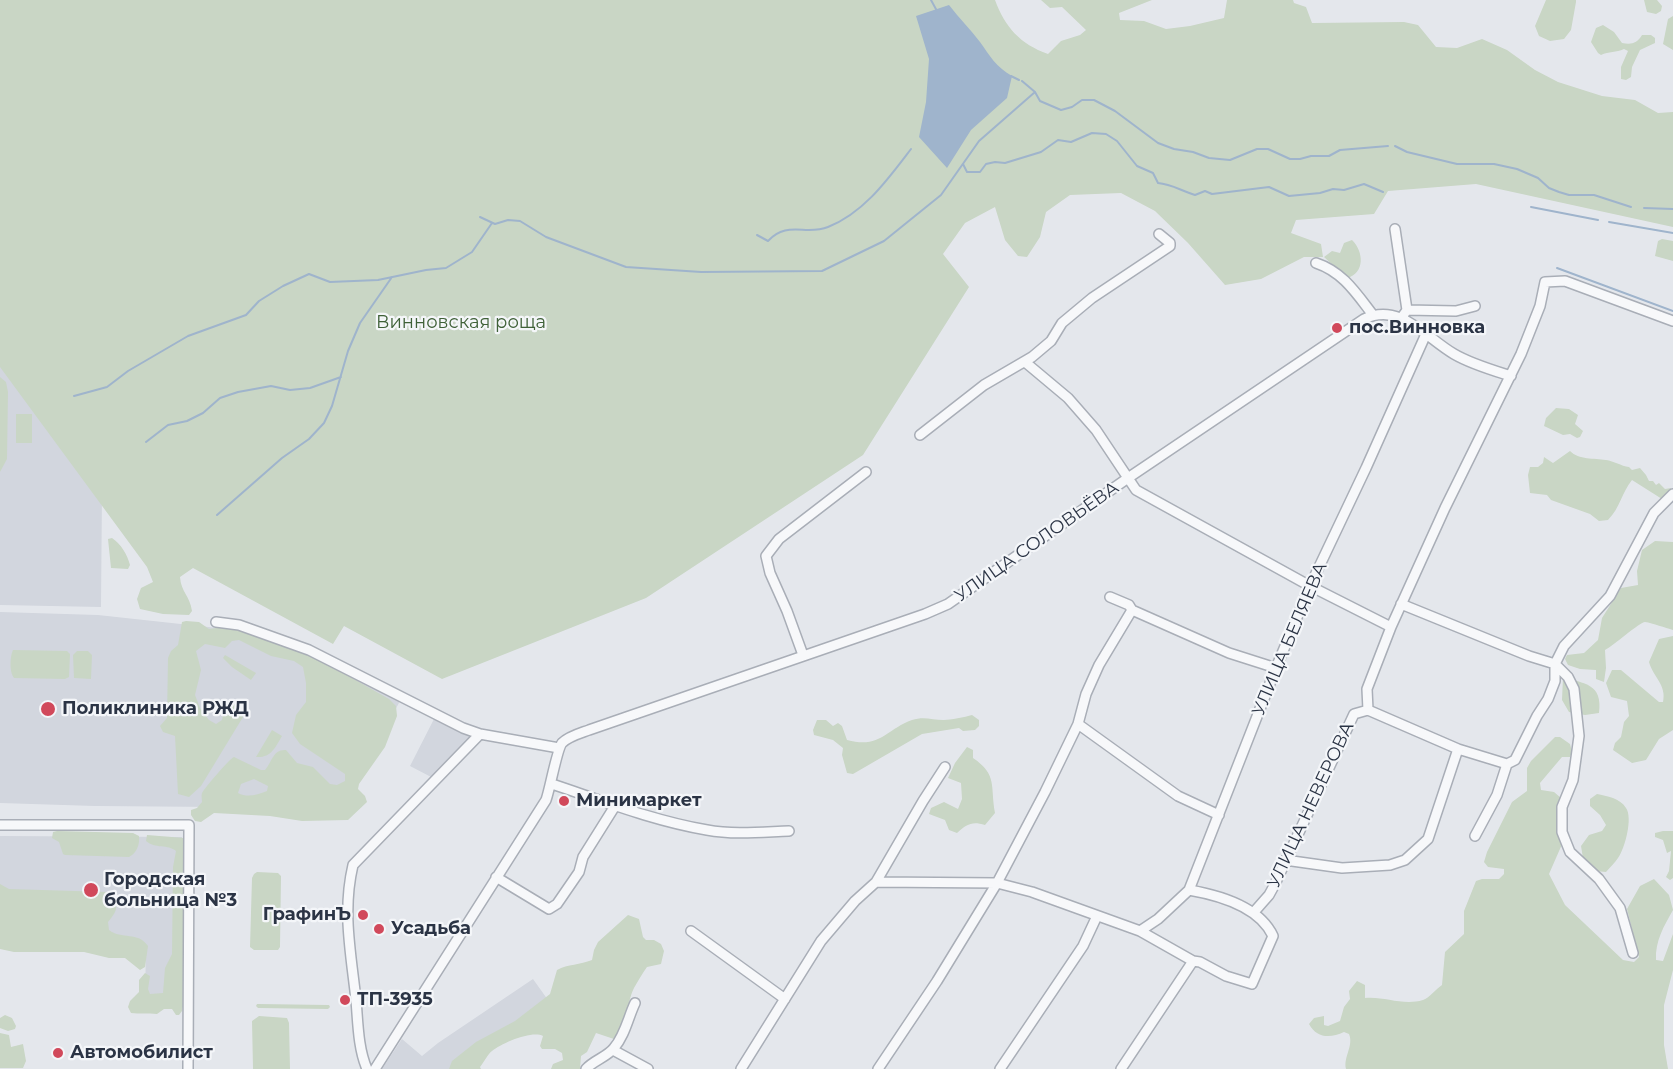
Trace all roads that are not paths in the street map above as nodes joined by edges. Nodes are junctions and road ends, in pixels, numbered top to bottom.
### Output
1 (1395, 229) dead end
2 (1159, 234) dead end
3 (1316, 262) dead end
4 (1475, 306) dead end
5 (1404, 313) junction
6 (1373, 315) junction
7 (1673, 321) edge
8 (1426, 334) junction
9 (1025, 362) junction
10 (1511, 376) junction
11 (920, 435) dead end
12 (866, 472) dead end
13 (1128, 478) junction
14 (1673, 494) edge
15 (1310, 586) junction
16 (1110, 597) dead end
17 (1401, 604) junction
18 (1132, 610) junction
19 (216, 622) dead end
20 (1391, 627) junction
21 (803, 655) junction
22 (1555, 664) junction
23 (1276, 668) junction
24 (1368, 710) junction
25 (1078, 724) junction
26 (480, 734) junction
27 (559, 748) junction
28 (1458, 749) junction
29 (1507, 764) junction
30 (945, 767) dead end
31 (552, 784) junction
32 (615, 806) junction
33 (1219, 815) junction
34 (0, 825) edge
35 (789, 831) dead end
36 (1475, 836) dead end
37 (1285, 860) junction
38 (496, 877) junction
39 (876, 882) junction
40 (997, 883) junction
41 (1189, 890) junction
42 (1254, 912) junction
43 (1097, 916) junction
44 (691, 931) dead end
45 (1140, 931) junction
46 (1633, 953) dead end
47 (1193, 961) junction
48 (785, 999) junction
49 (635, 1003) dead end
50 (613, 1050) junction
51 (188, 1069) edge
52 (367, 1069) edge
53 (375, 1069) edge
54 (586, 1069) edge
55 (648, 1069) edge
56 (741, 1069) edge
57 (878, 1069) edge
58 (1000, 1069) edge
59 (1121, 1069) edge

1 - 5 street
2 - 9 street
3 - 6 street
4 - 5 street
5 - 6 street
5 - 8 street
6 - 13 street, УЛИЦА СОЛОВЬЁВА
7 - 10 street, УЛИЦА НЕВЕРОВА
8 - 10 street
8 - 15 street, УЛИЦА БЕЛЯЕВА
9 - 11 street
9 - 13 street
10 - 17 street, УЛИЦА НЕВЕРОВА
12 - 21 street
13 - 15 street
13 - 21 street, УЛИЦА СОЛОВЬЁВА
14 - 22 street
15 - 20 street
15 - 23 street, УЛИЦА БЕЛЯЕВА
16 - 18 street
17 - 20 street, УЛИЦА НЕВЕРОВА
17 - 22 street
18 - 23 street
18 - 25 street
19 - 26 street
20 - 24 street, УЛИЦА НЕВЕРОВА
21 - 27 street, УЛИЦА СОЛОВЬЁВА
22 - 29 street
22 - 46 street
23 - 33 street, УЛИЦА БЕЛЯЕВА
24 - 28 street
24 - 37 street, УЛИЦА НЕВЕРОВА
25 - 33 street
25 - 40 street
26 - 27 street
26 - 52 street
27 - 31 street
28 - 29 street
28 - 37 street
29 - 36 street
30 - 39 street
31 - 32 street
31 - 38 street
32 - 35 street
32 - 38 street
33 - 41 street, УЛИЦА БЕЛЯЕВА
34 - 51 street
37 - 42 street, УЛИЦА НЕВЕРОВА
38 - 53 street
39 - 40 street
39 - 48 street
40 - 43 street
40 - 57 street
41 - 42 street
41 - 45 street, УЛИЦА БЕЛЯЕВА
42 - 47 street
43 - 45 street
43 - 58 street
44 - 48 street
45 - 47 street
47 - 59 street
48 - 56 street
49 - 50 street
50 - 54 street
50 - 55 street

